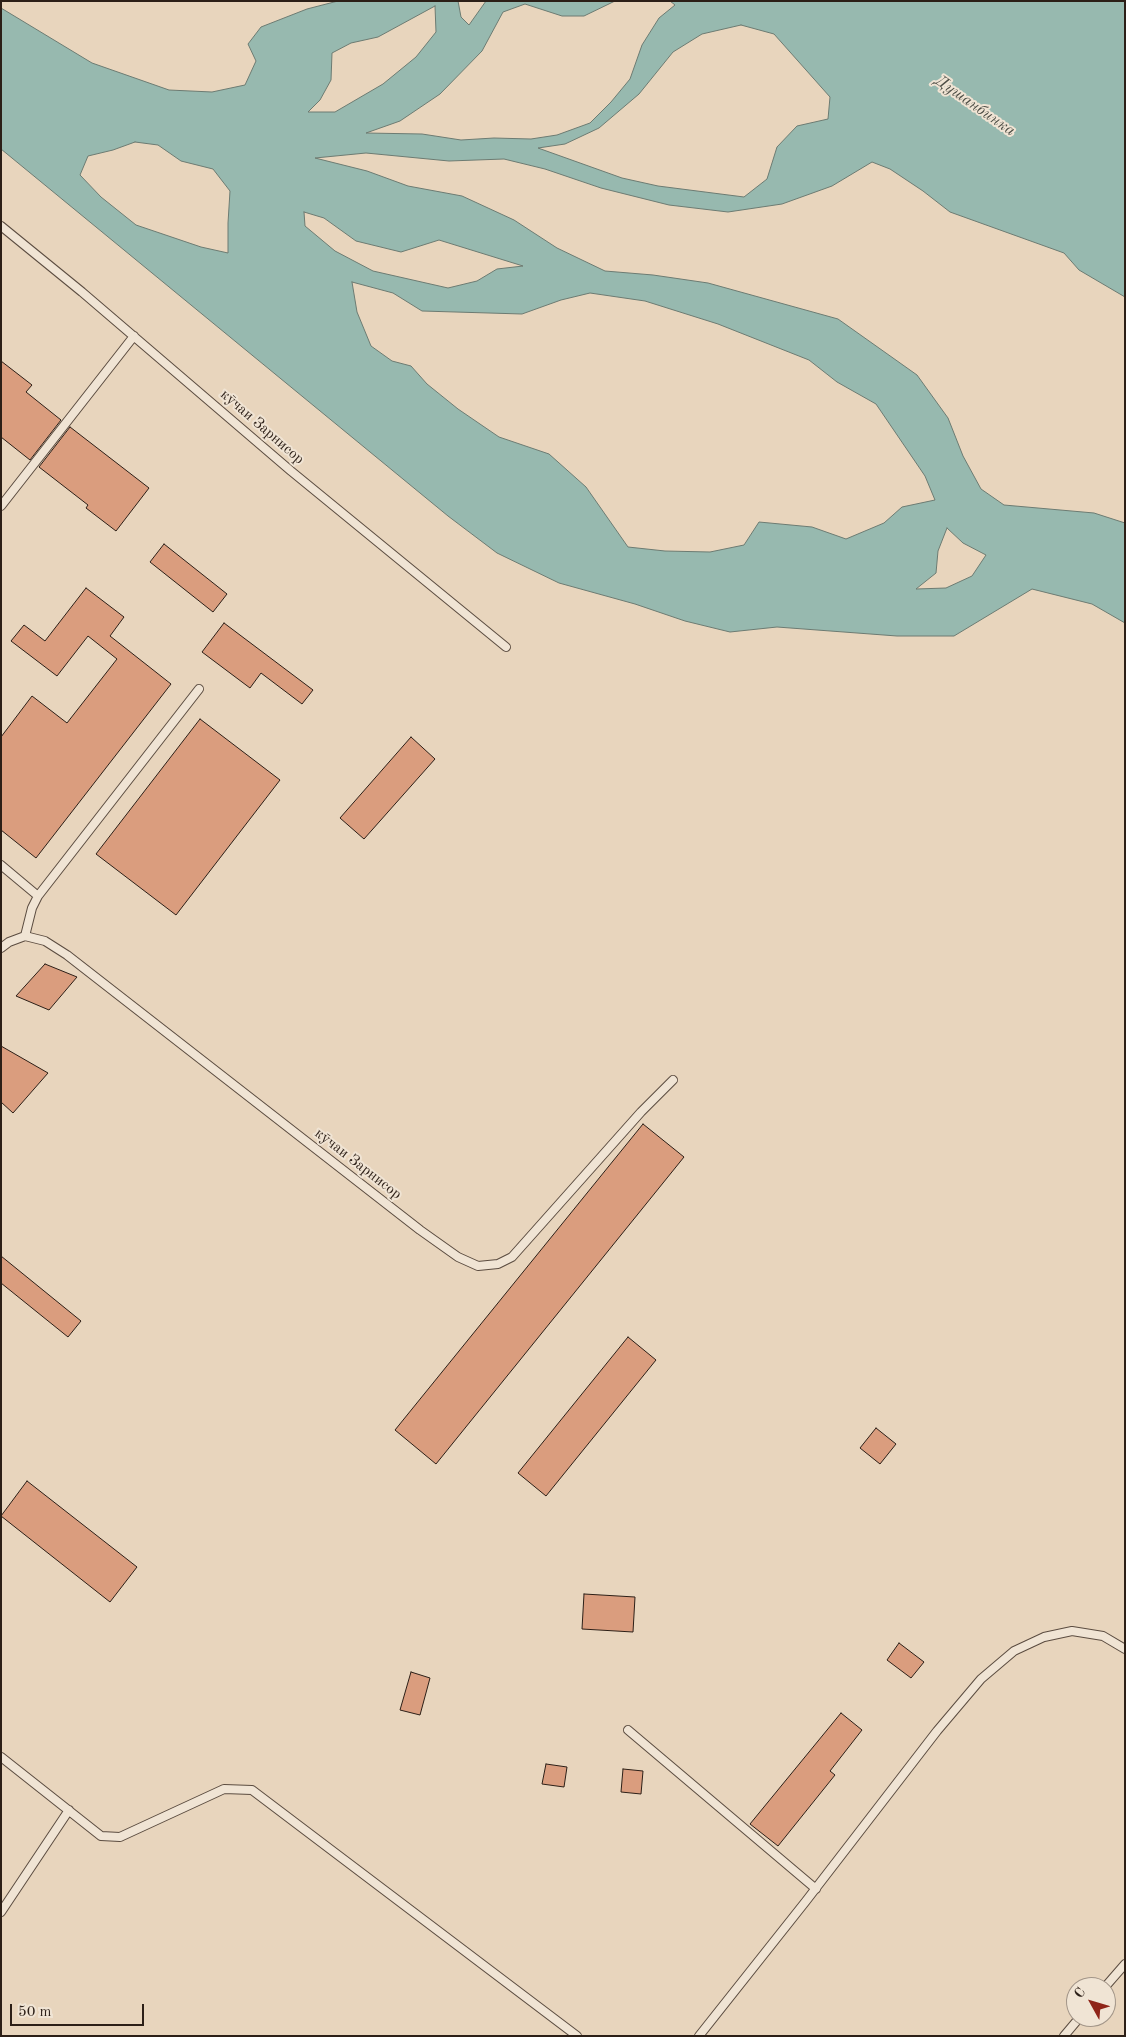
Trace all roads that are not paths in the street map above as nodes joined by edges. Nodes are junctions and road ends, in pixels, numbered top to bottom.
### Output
1 (1, 226) edge
2 (134, 336) junction
3 (1, 506) edge
4 (506, 647) dead end
5 (199, 688) dead end
6 (1, 865) edge
7 (38, 896) junction
8 (25, 936) junction
9 (1, 948) edge
10 (672, 1080) dead end
11 (1125, 1649) edge
12 (628, 1730) dead end
13 (1, 1757) edge
14 (69, 1810) junction
15 (816, 1889) junction
16 (1, 1912) edge
17 (1125, 1964) edge
18 (1114, 1977) edge
19 (577, 2036) edge
20 (699, 2036) edge

1 - 2 lane, кӯчаи Зарнисор
2 - 3 lane
2 - 4 lane, кӯчаи Зарнисор
5 - 7 lane
6 - 7 lane
7 - 8 lane
8 - 9 lane
8 - 10 lane, кӯчаи Зарнисор
11 - 15 lane
12 - 15 lane
13 - 14 lane
14 - 16 lane
14 - 19 lane
15 - 20 lane
17 - 18 lane

